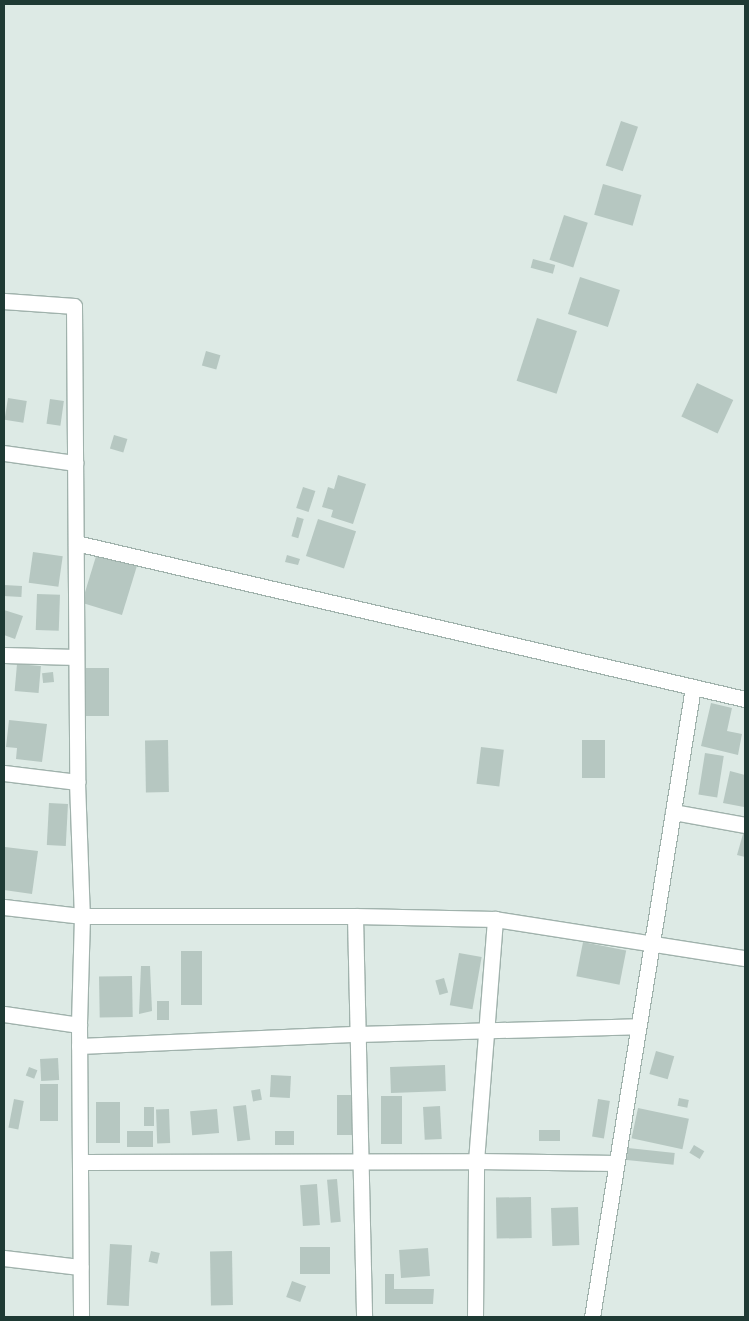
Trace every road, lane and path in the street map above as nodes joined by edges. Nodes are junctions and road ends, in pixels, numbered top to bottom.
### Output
1 (4, 301) edge
2 (4, 453) edge
3 (75, 463) junction
4 (76, 543) junction
5 (4, 655) edge
6 (76, 657) junction
7 (693, 687) junction
8 (745, 699) edge
9 (4, 773) edge
10 (77, 782) junction
11 (673, 812) junction
12 (745, 825) edge
13 (4, 907) edge
14 (82, 916) junction
15 (355, 916) junction
16 (495, 919) junction
17 (652, 945) junction
18 (745, 958) edge
19 (4, 1014) edge
20 (79, 1025) junction
21 (638, 1026) junction
22 (486, 1030) junction
23 (358, 1034) junction
24 (79, 1046) junction
25 (476, 1161) junction
26 (80, 1162) junction
27 (361, 1162) junction
28 (616, 1163) junction
29 (4, 1258) edge
30 (80, 1267) junction
31 (81, 1317) edge
32 (364, 1317) edge
33 (475, 1317) edge
34 (592, 1317) edge

1 - 3 street
2 - 3 street
3 - 4 street
4 - 6 street
4 - 7 street
5 - 6 street
6 - 10 street
7 - 8 street
7 - 11 street
9 - 10 street
10 - 14 street
11 - 12 street
11 - 17 street
13 - 14 street
14 - 15 street
14 - 20 street
15 - 16 street
15 - 23 street
16 - 17 street
16 - 22 street
17 - 18 street
17 - 21 street
19 - 20 street
20 - 24 street
21 - 22 street
21 - 28 street
22 - 23 street
22 - 25 street
23 - 24 street
23 - 27 street
24 - 26 street
25 - 27 street
25 - 28 street
25 - 33 street
26 - 27 street
26 - 30 street
27 - 32 street
28 - 34 street
29 - 30 street
30 - 31 street

